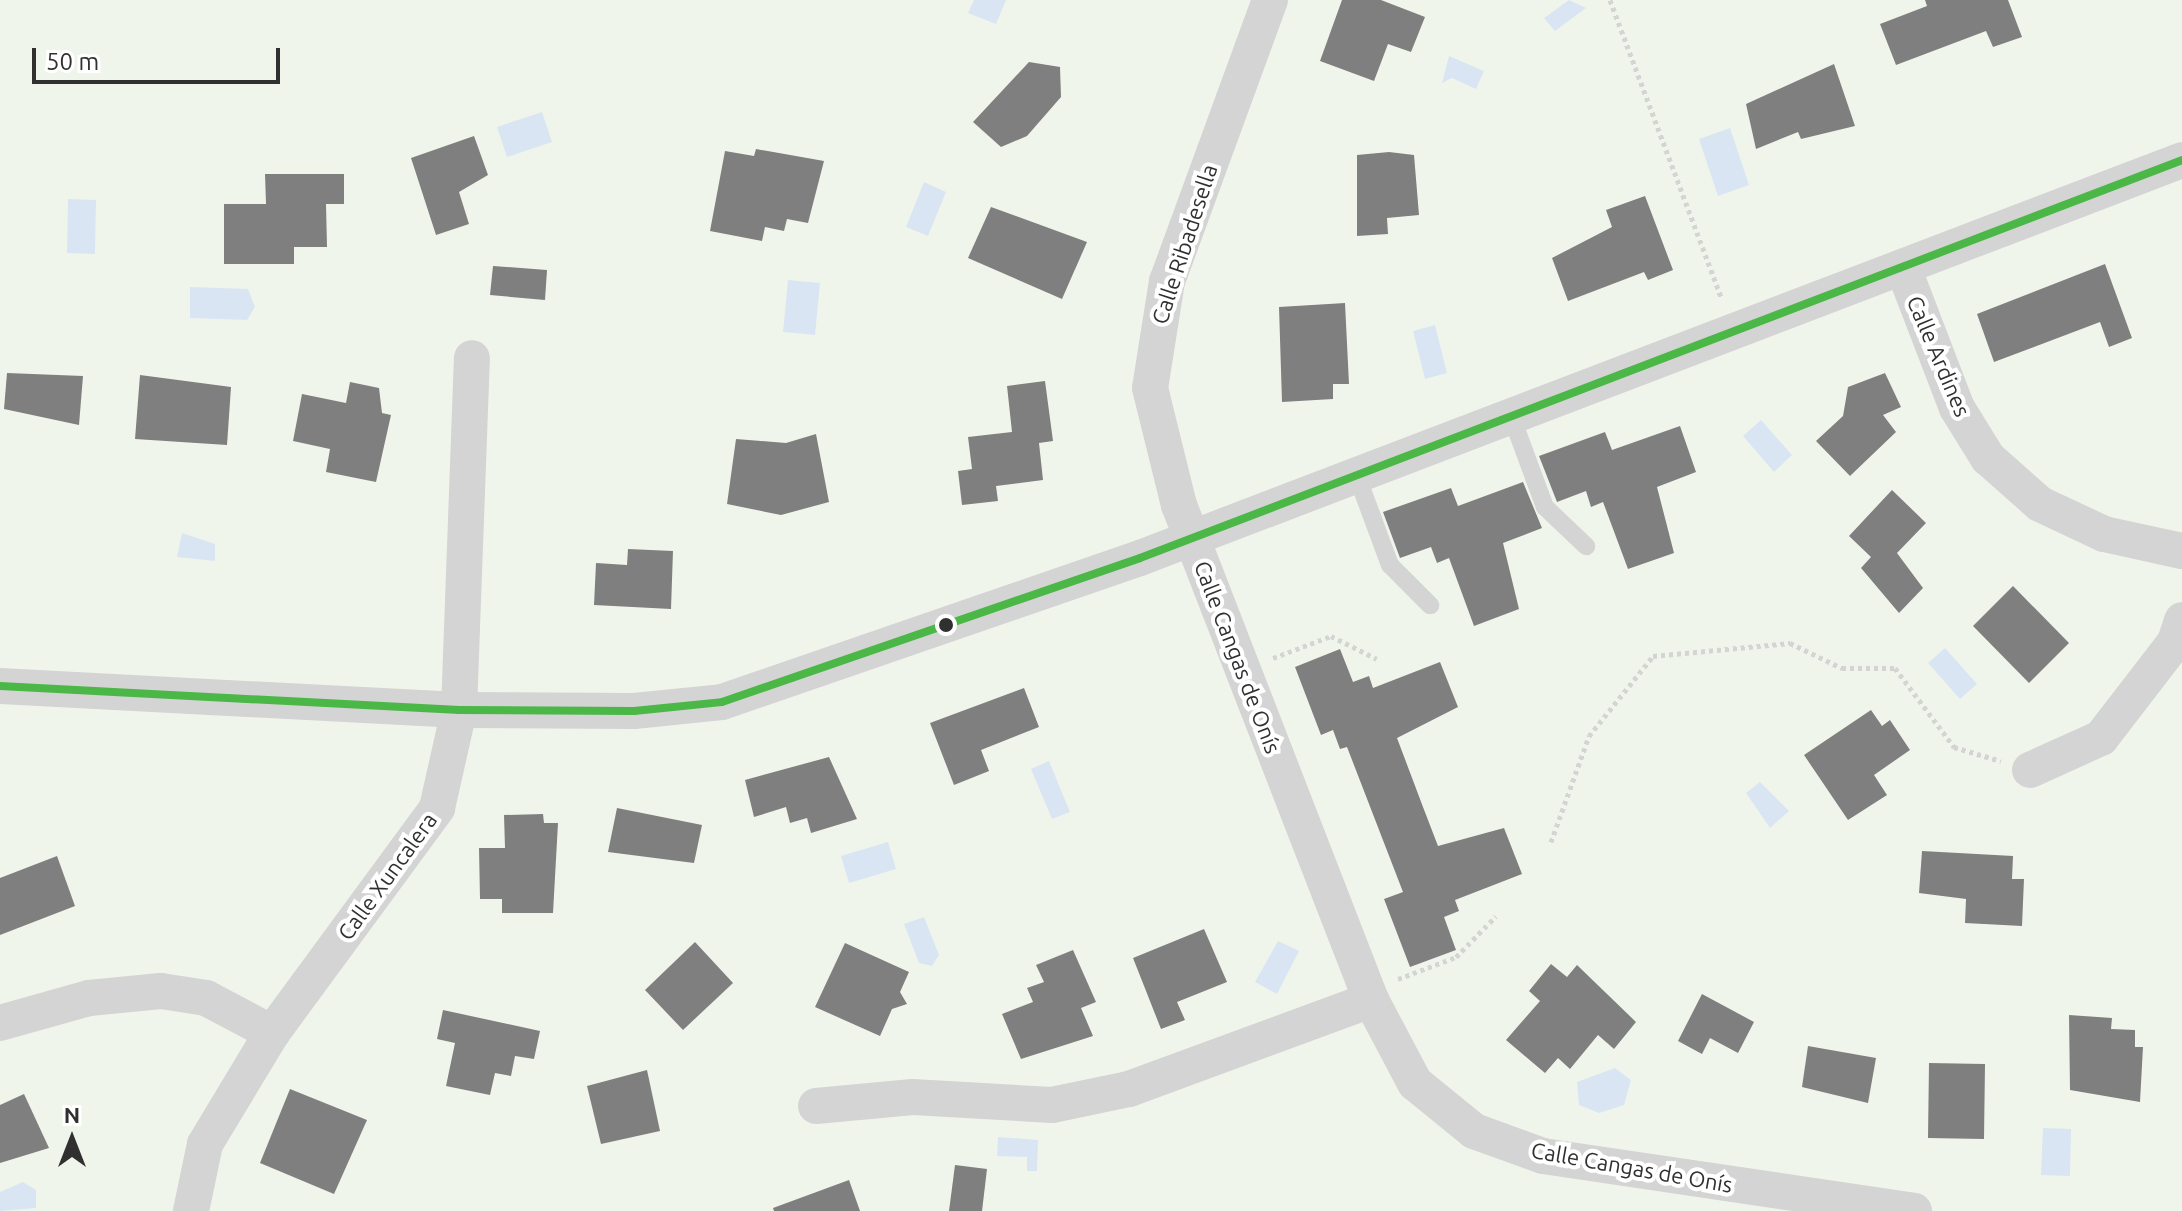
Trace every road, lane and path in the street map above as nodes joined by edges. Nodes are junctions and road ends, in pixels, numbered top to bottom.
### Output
1 (1270, 0) edge
2 (1610, 0) edge
3 (2182, 160) edge
4 (1904, 270) junction
5 (1735, 334) junction
6 (472, 358) dead end
7 (1512, 418) junction
8 (1357, 476) junction
9 (1192, 539) junction
10 (1586, 546) dead end
11 (2182, 551) edge
12 (1430, 605) dead end
13 (2182, 620) edge
14 (1377, 659) dead end
15 (1242, 670) junction
16 (1, 686) edge
17 (459, 710) junction
18 (2030, 770) joint
19 (1551, 842) dead end
20 (1496, 916) dead end
21 (1369, 995) junction
22 (0, 1023) edge
23 (272, 1033) junction
24 (816, 1106) dead end
25 (191, 1211) edge
26 (1914, 1211) edge

1 - 9 street, Calle Ribadesella
2 - 5 path
3 - 4 street
4 - 5 street
4 - 11 street, Calle Ardines
5 - 7 street
6 - 17 street, Calle Xuncalera
7 - 8 street
7 - 10 lane
8 - 9 street
8 - 12 lane
9 - 15 street, Calle Cangas de Onís
9 - 17 street
13 - 18 street
14 - 15 path
15 - 21 street, Calle Cangas de Onís
16 - 17 street
17 - 23 street, Calle Xuncalera
18 - 19 path
20 - 21 path
21 - 24 street
21 - 26 street, Calle Cangas de Onís
22 - 23 street
23 - 25 street, Calle Xuncalera

